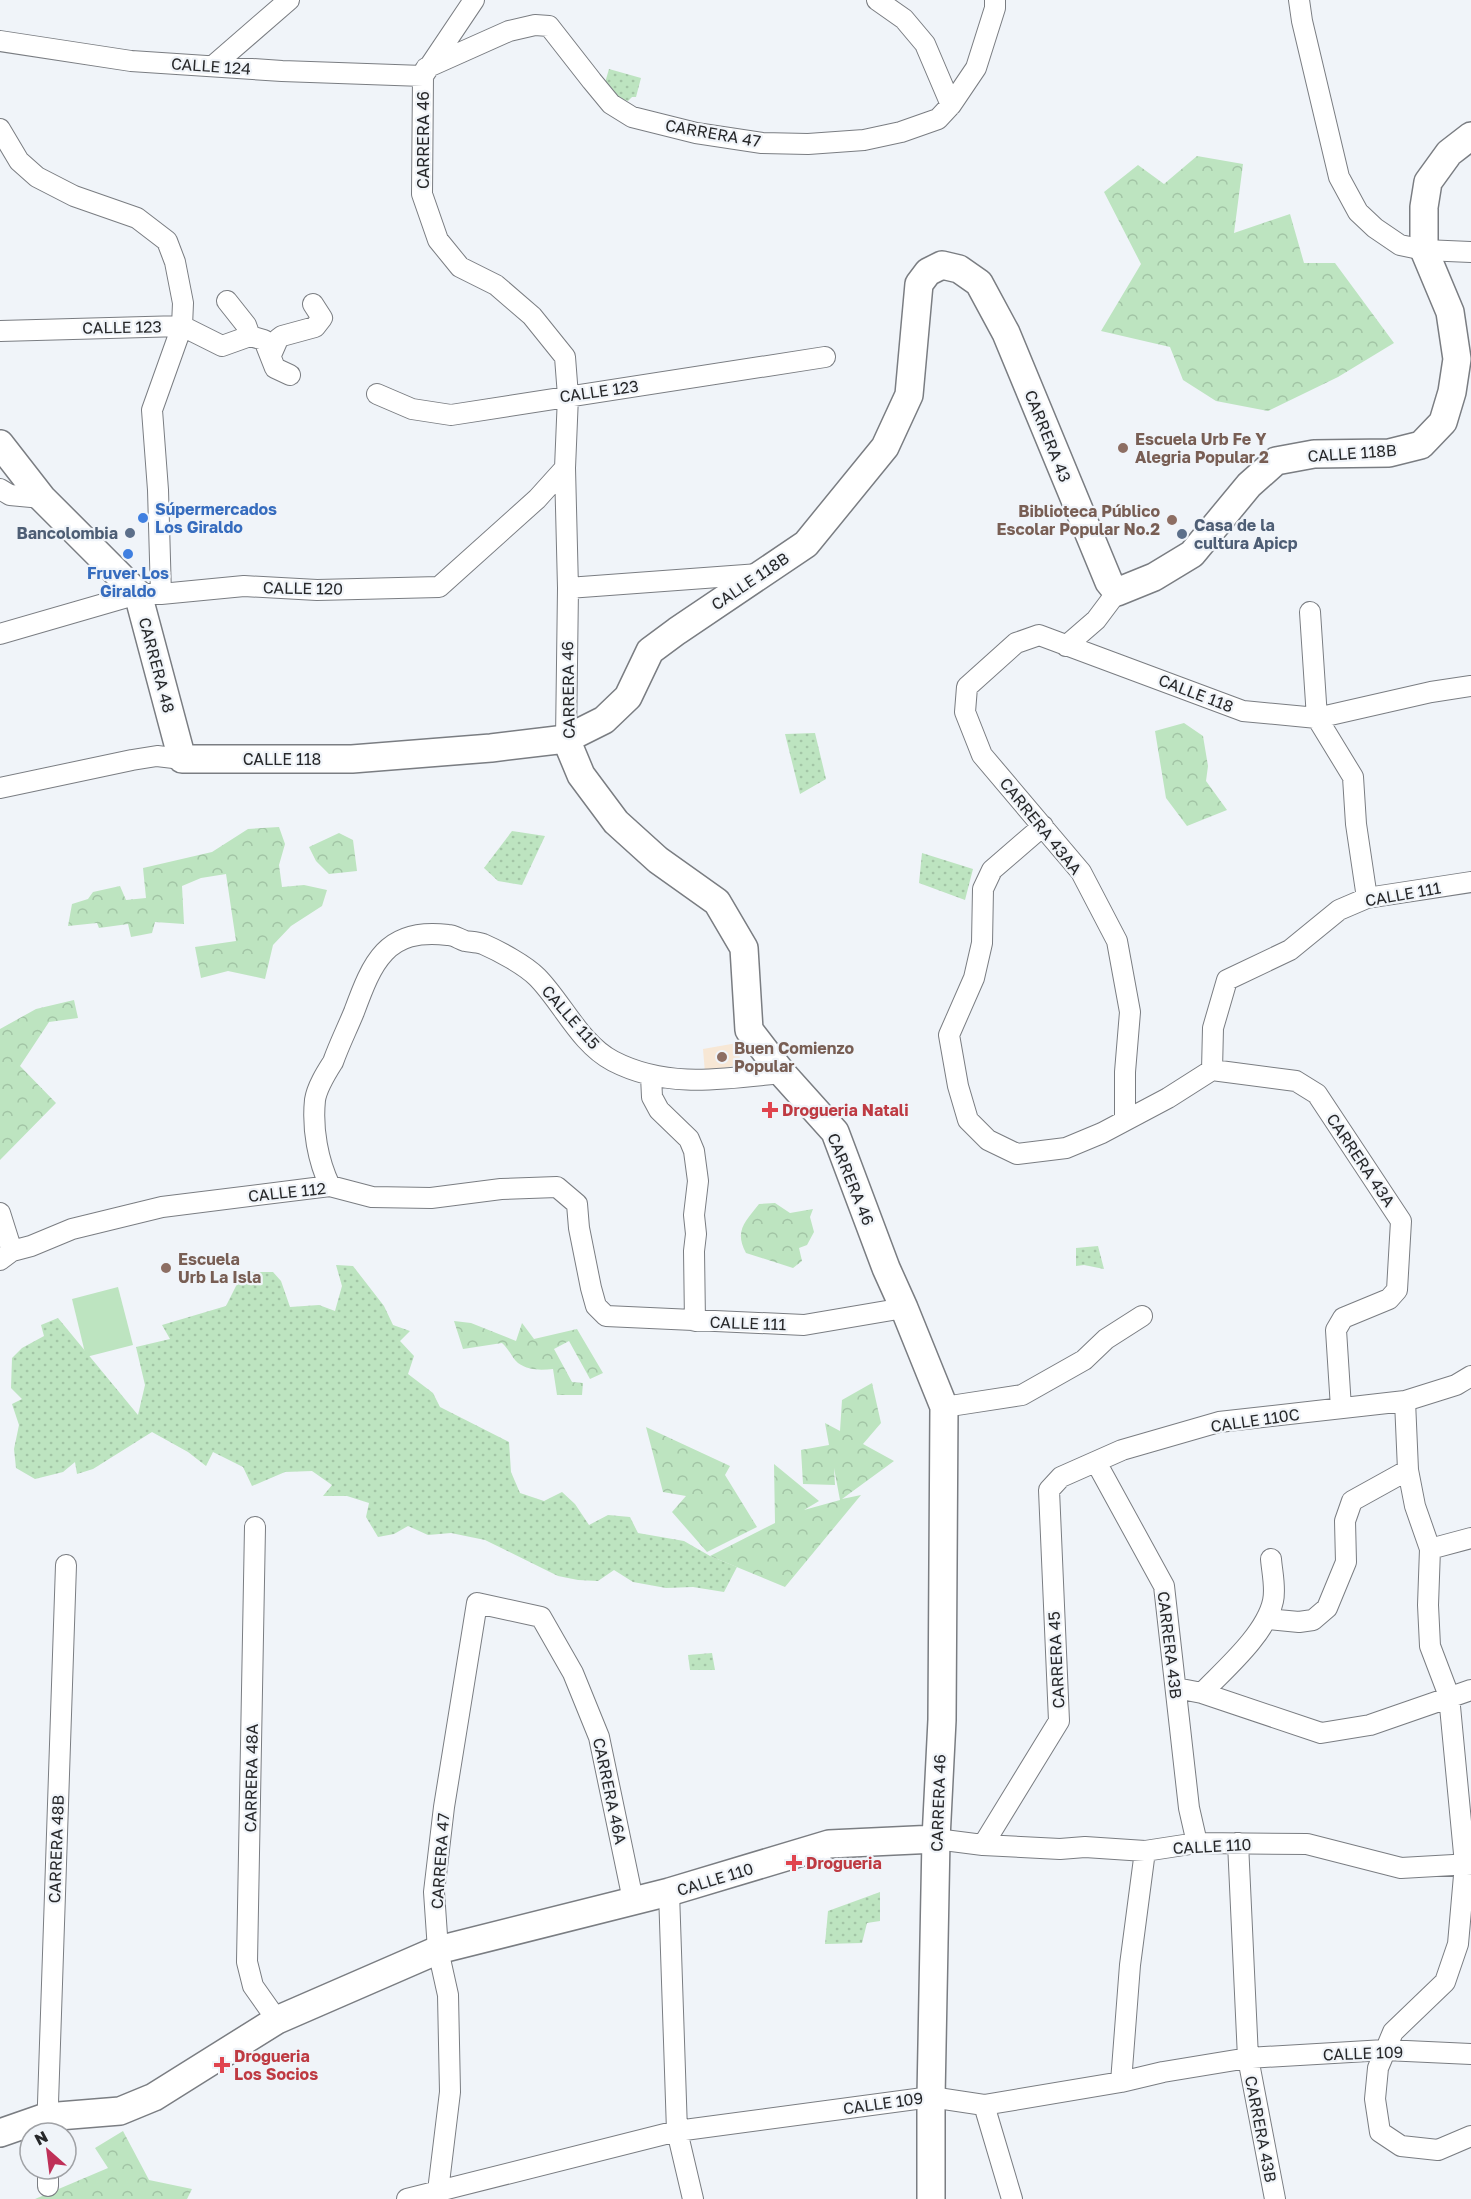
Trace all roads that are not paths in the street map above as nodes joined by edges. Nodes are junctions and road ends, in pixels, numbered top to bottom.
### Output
1 (289, 0) edge
2 (474, 0) edge
3 (877, 0) edge
4 (995, 0) edge
5 (1299, 0) edge
6 (509, 31) joint
7 (0, 41) edge
8 (214, 65) junction
9 (424, 72) junction
10 (951, 105) junction
11 (0, 129) edge
12 (1471, 135) edge
13 (1424, 250) junction
14 (1471, 252) edge
15 (226, 300) dead end
16 (313, 304) dead end
17 (182, 326) junction
18 (0, 331) edge
19 (250, 336) junction
20 (271, 355) junction
21 (825, 357) dead end
22 (290, 375) dead end
23 (376, 394) dead end
24 (909, 395) joint
25 (568, 396) junction
26 (0, 444) edge
27 (565, 468) junction
28 (0, 489) edge
29 (42, 498) junction
30 (762, 574) junction
31 (567, 588) junction
32 (1117, 592) junction
33 (150, 594) junction
34 (1310, 612) dead end
35 (0, 634) edge
36 (1066, 646) junction
37 (1471, 686) edge
38 (965, 712) joint
39 (1317, 717) junction
40 (566, 739) junction
41 (182, 759) junction
42 (0, 788) edge
43 (1043, 826) junction
44 (1470, 887) edge
45 (1367, 898) junction
46 (1212, 1070) junction
47 (782, 1073) junction
48 (651, 1076) junction
49 (1125, 1120) junction
50 (330, 1186) junction
51 (0, 1213) edge
52 (6, 1255) edge
53 (596, 1306) joint
54 (904, 1308) junction
55 (1142, 1316) dead end
56 (695, 1321) junction
57 (1471, 1376) edge
58 (1405, 1401) junction
59 (944, 1407) junction
60 (1341, 1408) junction
61 (1096, 1462) junction
62 (1407, 1470) junction
63 (1049, 1490) joint
64 (255, 1527) dead end
65 (1471, 1538) edge
66 (1430, 1549) junction
67 (1271, 1559) dead end
68 (66, 1565) dead end
69 (477, 1603) joint
70 (1267, 1619) junction
71 (1176, 1688) junction
72 (1471, 1690) edge
73 (1202, 1693) junction
74 (1449, 1696) junction
75 (936, 1839) junction
76 (1197, 1843) junction
77 (1238, 1843) junction
78 (983, 1845) junction
79 (1145, 1851) junction
80 (1468, 1864) edge
81 (669, 1893) junction
82 (633, 1900) junction
83 (438, 1950) junction
84 (278, 2020) junction
85 (1385, 2050) junction
86 (1471, 2054) edge
87 (1248, 2058) junction
88 (1121, 2082) junction
89 (930, 2097) junction
90 (984, 2105) junction
91 (46, 2121) edge
92 (67, 2121) edge
93 (18, 2130) edge
94 (677, 2131) junction
95 (0, 2133) edge
96 (1471, 2136) edge
97 (438, 2191) junction
98 (407, 2199) edge
99 (693, 2199) edge
100 (931, 2199) edge
101 (1012, 2199) edge
102 (1275, 2199) edge

1 - 8 street
2 - 9 street, CARRERA 46
3 - 10 street
4 - 10 street
5 - 13 street
6 - 9 street, CALLE 124
6 - 10 street, CARRERA 47
7 - 8 street, CALLE 124
8 - 9 street, CALLE 124
9 - 25 street, CARRERA 46
11 - 17 street
12 - 13 street
13 - 14 street
13 - 32 street, CALLE 118B
15 - 19 street
16 - 20 street
17 - 18 street, CALLE 123
17 - 19 street, CALLE 123
17 - 33 street
19 - 20 street
20 - 22 street
21 - 25 street, CALLE 123
23 - 25 street, CALLE 123
24 - 30 street, CALLE 118B
24 - 32 street, CARRERA 43
25 - 27 street, CARRERA 46
26 - 29 street
27 - 31 street, CARRERA 46
27 - 33 street, CALLE 120
28 - 29 street
29 - 33 street
30 - 31 street
30 - 40 street, CALLE 118B
31 - 40 street, CARRERA 46
32 - 36 street
33 - 35 street, CALLE 120
33 - 41 street, CARRERA 48
34 - 39 street
36 - 38 street, CALLE 118
36 - 39 street, CALLE 118
37 - 39 street, CALLE 118
38 - 43 street, CARRERA 43AA
39 - 45 street
40 - 41 street, CALLE 118
40 - 47 street, CARRERA 46
41 - 42 street, CALLE 118
43 - 49 street, CARRERA 43AA
43 - 49 street
44 - 45 street, CALLE 111
45 - 46 street, CALLE 111
46 - 49 street
46 - 60 street, CARRERA 43A
47 - 48 street, CALLE 115
47 - 54 street, CARRERA 46
48 - 50 street, CALLE 115
48 - 56 street
50 - 52 street, CALLE 112
50 - 53 street, CALLE 112
51 - 52 street
53 - 56 street, CALLE 111
54 - 56 street, CALLE 111
54 - 59 street, CARRERA 46
55 - 59 street
57 - 58 street, CALLE 110C
58 - 60 street, CALLE 110C
58 - 62 street
59 - 75 street, CARRERA 46
60 - 61 street, CALLE 110C
61 - 63 street, CALLE 110C
61 - 71 street, CARRERA 43B
62 - 66 street
62 - 70 street
63 - 78 street, CARRERA 45
64 - 84 street, CARRERA 48A
65 - 66 street
66 - 74 street
67 - 70 street
68 - 91 street, CARRERA 48B
69 - 82 street, CARRERA 46A
69 - 83 street, CARRERA 47
70 - 73 street
71 - 73 street
71 - 76 street, CARRERA 43B
72 - 74 street
73 - 74 street
74 - 80 street
75 - 78 street, CALLE 110
75 - 81 street, CALLE 110
75 - 89 street, CARRERA 46
76 - 77 street, CALLE 110
76 - 79 street, CALLE 110
77 - 80 street, CALLE 110
77 - 87 street, CARRERA 43B
78 - 79 street, CALLE 110
79 - 88 street
80 - 85 street
81 - 82 street, CALLE 110
81 - 94 street
82 - 83 street, CALLE 110
83 - 84 street, CALLE 110
83 - 97 street, CARRERA 47
84 - 92 street, CALLE 110
85 - 86 street, CALLE 109
85 - 87 street, CALLE 109
85 - 96 street
87 - 88 street, CALLE 109
87 - 102 street, CARRERA 43B
88 - 90 street, CALLE 109
89 - 90 street, CALLE 109
89 - 94 street, CALLE 109
89 - 100 street, CARRERA 46
90 - 101 street
93 - 95 street, CALLE 110
94 - 97 street, CALLE 109
94 - 99 street
97 - 98 street, CALLE 109

